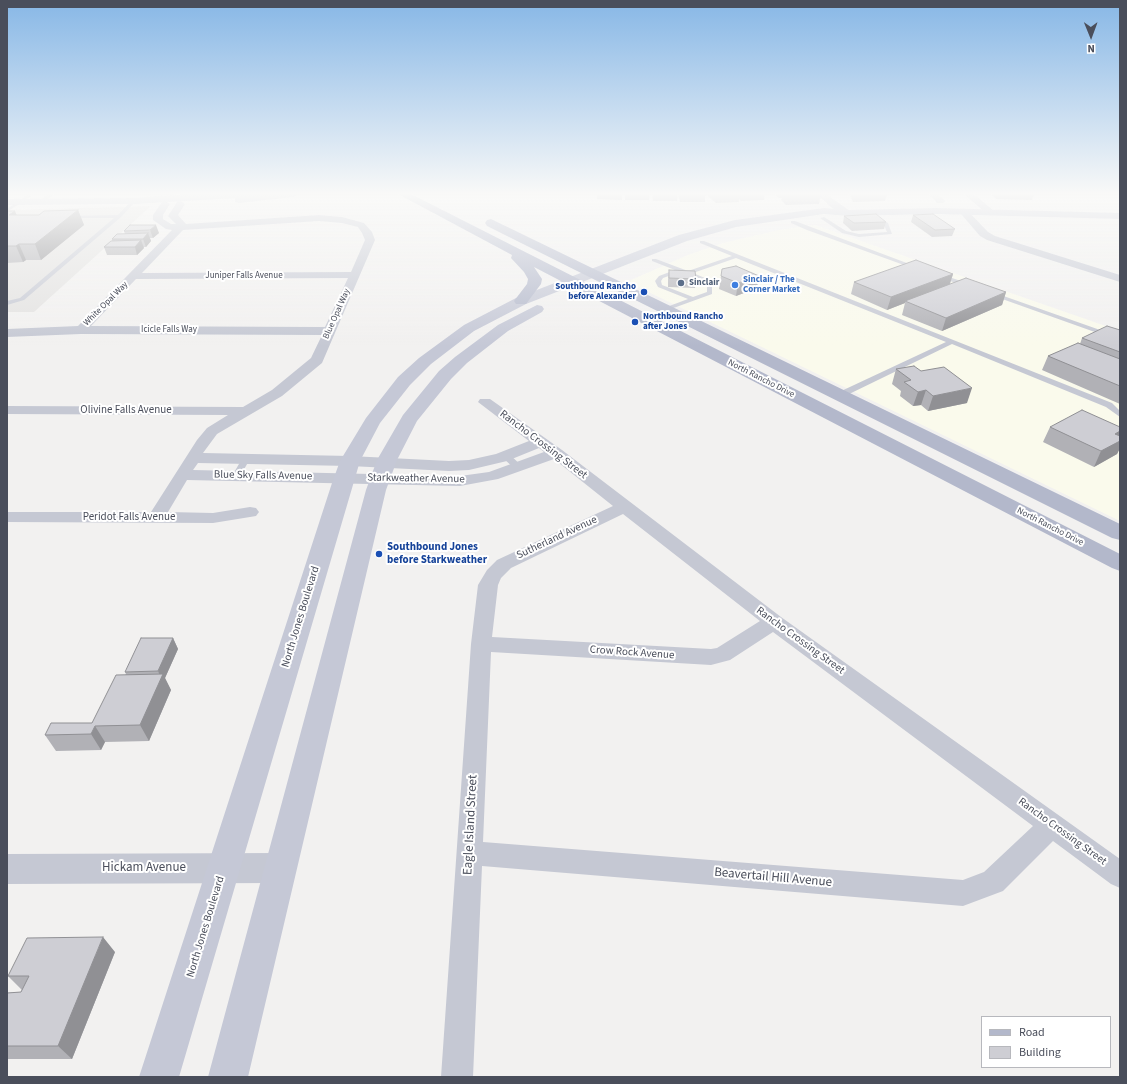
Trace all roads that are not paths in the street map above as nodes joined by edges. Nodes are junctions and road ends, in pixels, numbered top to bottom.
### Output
1 (86, 245) edge
2 (161, 245) edge
3 (368, 245) edge
4 (501, 245) edge
5 (524, 245) edge
6 (668, 245) edge
7 (695, 245) edge
8 (708, 245) edge
9 (852, 245) edge
10 (1012, 245) edge
11 (504, 246) junction
12 (736, 256) junction
13 (654, 260) junction
14 (680, 270) junction
15 (923, 270) edge
16 (931, 272) edge
17 (688, 273) junction
18 (354, 275) junction
19 (134, 276) junction
20 (1120, 279) edge
21 (606, 280) junction
22 (584, 281) junction
23 (973, 287) edge
24 (988, 292) edge
25 (693, 299) junction
26 (521, 301) junction
27 (7, 303) edge
28 (666, 309) junction
29 (81, 330) junction
30 (330, 331) junction
31 (7, 333) edge
32 (1120, 339) edge
33 (952, 342) junction
34 (840, 395) junction
35 (485, 402) dead end
36 (7, 410) edge
37 (246, 411) junction
38 (1120, 415) edge
39 (548, 448) junction
40 (506, 456) junction
41 (192, 458) junction
42 (246, 459) junction
43 (519, 468) junction
44 (347, 470) junction
45 (383, 471) junction
46 (182, 475) junction
47 (236, 476) junction
48 (624, 507) junction
49 (1019, 511) junction
50 (250, 512) dead end
51 (7, 517) edge
52 (156, 518) junction
53 (1118, 530) edge
54 (1116, 559) edge
55 (494, 574) joint
56 (774, 622) junction
57 (481, 644) junction
58 (1052, 825) junction
59 (470, 853) junction
60 (225, 867) junction
61 (280, 868) junction
62 (7, 869) edge
63 (1120, 875) edge
64 (159, 1077) edge
65 (228, 1077) edge
66 (457, 1077) edge

1 - 27 lane
2 - 19 street, White Opal Way
3 - 18 street, Blue Opal Way
4 - 11 main road, North Rancho Drive
5 - 22 main road, North Rancho Drive
6 - 22 main road
7 - 13 main road, North Jones Boulevard
8 - 12 lane
9 - 15 lane
10 - 20 street
11 - 22 main road, North Rancho Drive
11 - 26 main road
12 - 17 lane
12 - 33 lane
13 - 14 lane
13 - 21 main road, North Jones Boulevard
14 - 17 lane
14 - 25 lane
16 - 23 lane
17 - 25 lane
18 - 19 street, Juniper Falls Avenue
18 - 30 street, Blue Opal Way
19 - 29 street, White Opal Way
21 - 22 main road, North Jones Boulevard
21 - 28 main road, North Rancho Drive
22 - 26 main road, North Jones Boulevard
22 - 45 main road, North Jones Boulevard
22 - 49 main road, North Rancho Drive
24 - 32 lane
25 - 28 lane
26 - 44 main road, North Jones Boulevard
28 - 34 main road, North Rancho Drive
29 - 30 street, Icicle Falls Way
29 - 31 street, Icicle Falls Way
30 - 37 street, Blue Opal Way
33 - 34 lane
33 - 38 lane
34 - 53 main road, North Rancho Drive
35 - 39 street, Rancho Crossing Street
36 - 37 street, Olivine Falls Avenue
37 - 41 street, Blue Opal Way
39 - 40 street, Starkweather Avenue
39 - 43 street, Starkweather Avenue
39 - 48 street, Rancho Crossing Street
40 - 43 lane
40 - 45 street, Starkweather Avenue
41 - 42 street, Blue Sky Falls Avenue
41 - 46 street, Blue Opal Way
42 - 44 street, Blue Sky Falls Avenue
42 - 47 lane
43 - 45 street, Starkweather Avenue
44 - 45 street, Starkweather Avenue
44 - 47 street, Blue Sky Falls Avenue
44 - 60 main road, North Jones Boulevard
45 - 61 main road, North Jones Boulevard
46 - 47 street, Blue Sky Falls Avenue
46 - 52 street, Blue Opal Way
48 - 55 street, Sutherland Avenue
48 - 56 street, Rancho Crossing Street
49 - 53 main road
49 - 54 main road, North Rancho Drive
50 - 52 street, Peridot Falls Avenue
51 - 52 street, Peridot Falls Avenue
55 - 57 street, Eagle Island Street
56 - 57 street, Crow Rock Avenue
56 - 58 street, Rancho Crossing Street
57 - 59 street, Eagle Island Street
58 - 59 street, Beavertail Hill Avenue
58 - 63 street, Rancho Crossing Street
59 - 66 street, Eagle Island Street
60 - 61 street, Hickam Avenue
60 - 62 street, Hickam Avenue
60 - 64 main road, North Jones Boulevard
61 - 65 main road, North Jones Boulevard

